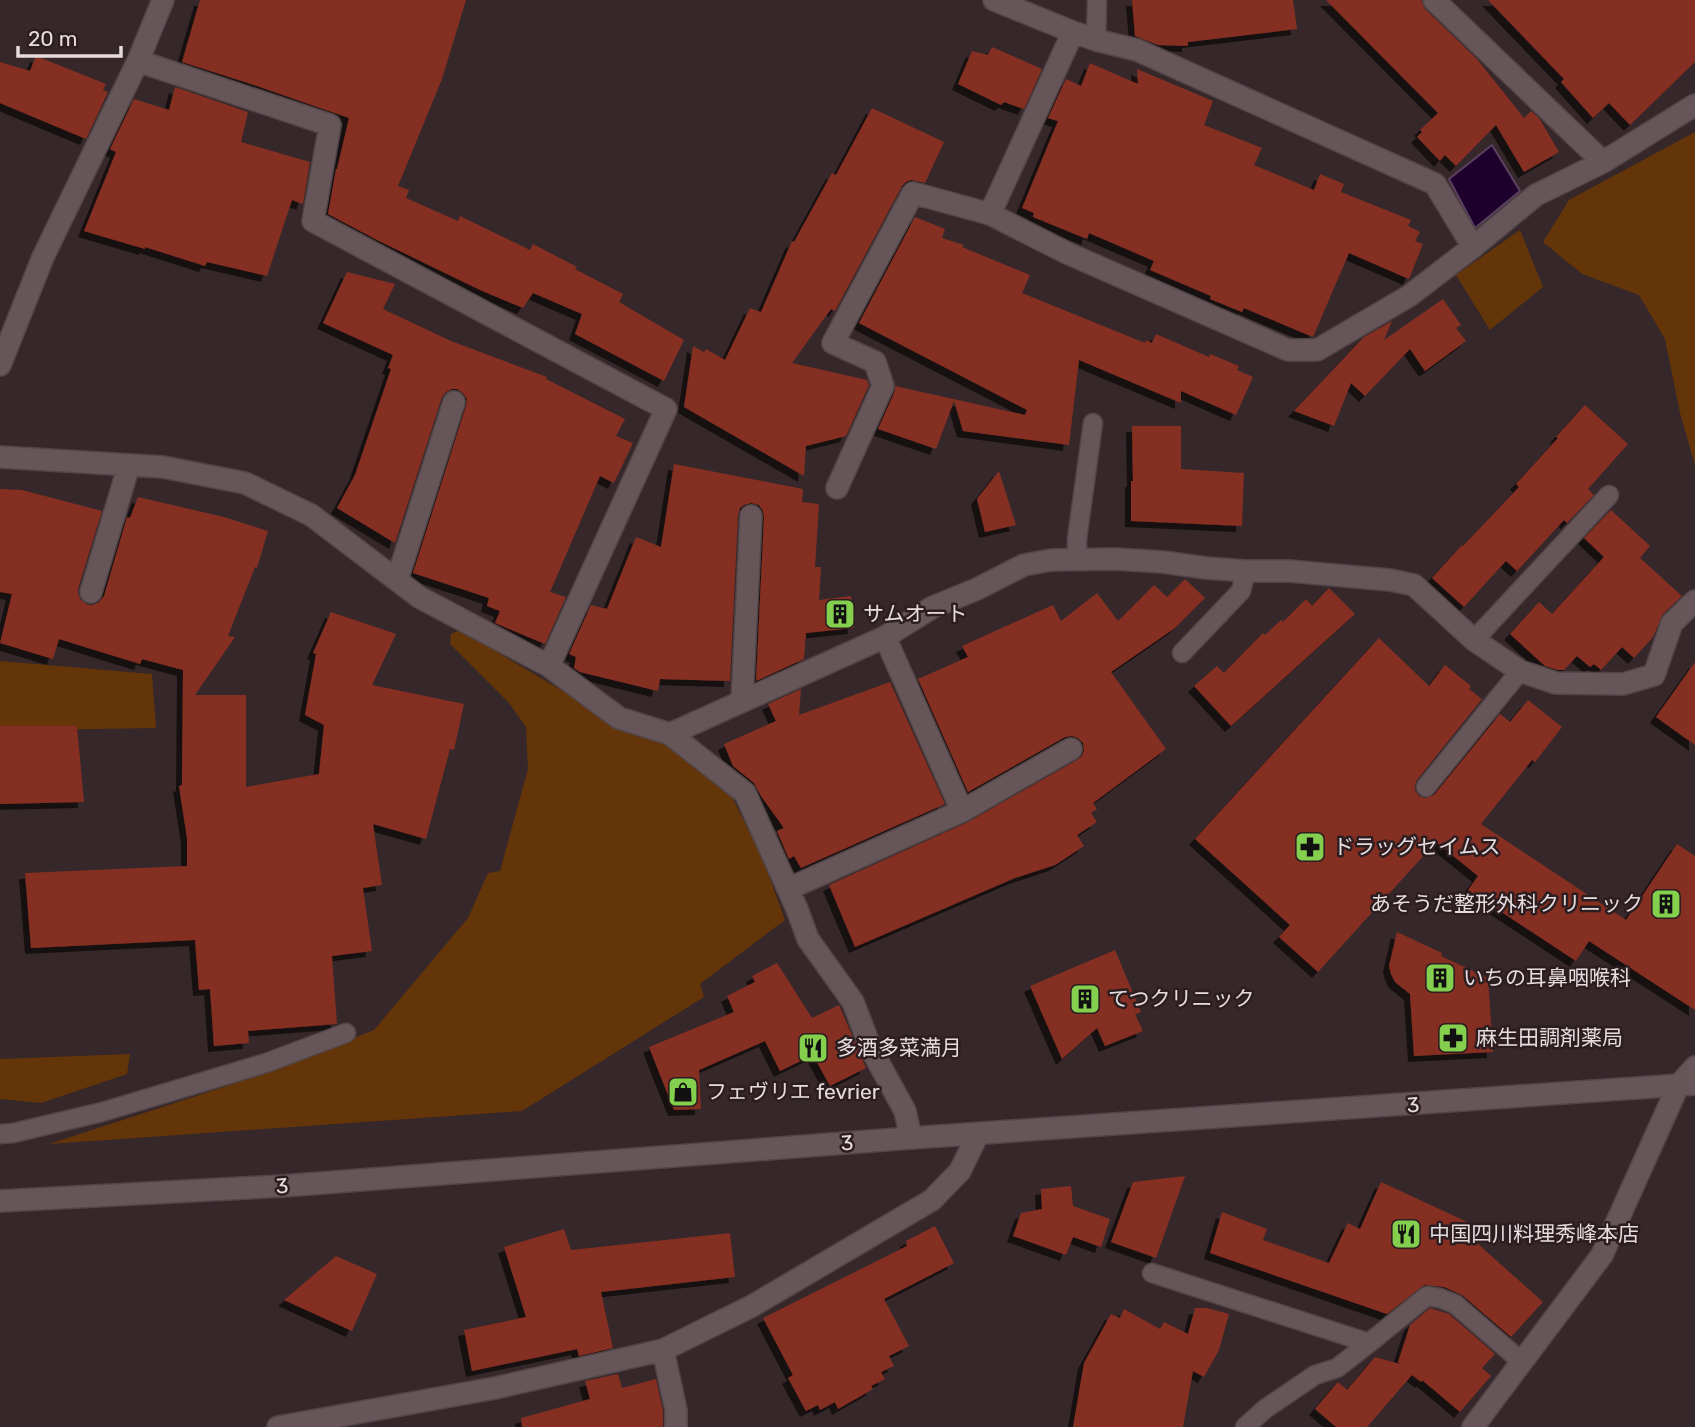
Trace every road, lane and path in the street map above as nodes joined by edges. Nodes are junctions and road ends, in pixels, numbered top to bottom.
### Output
1 (163, 0) edge
2 (995, 0) edge
3 (1097, 0) edge
4 (1434, 0) edge
5 (1073, 32) junction
6 (1096, 40) junction
7 (138, 61) junction
8 (1695, 105) edge
9 (1603, 162) junction
10 (990, 214) junction
11 (1473, 247) junction
12 (0, 365) edge
13 (454, 402) dead end
14 (1093, 423) dead end
15 (0, 457) edge
16 (129, 465) junction
17 (837, 488) dead end
18 (1609, 495) dead end
19 (751, 516) dead end
20 (1077, 560) junction
21 (1246, 571) junction
22 (397, 580) junction
23 (91, 592) dead end
24 (1695, 601) edge
25 (885, 637) junction
26 (1474, 640) junction
27 (1182, 653) dead end
28 (549, 666) junction
29 (1520, 671) junction
30 (742, 701) junction
31 (670, 734) junction
32 (1071, 749) dead end
33 (1426, 787) dead end
34 (962, 811) junction
35 (788, 889) junction
36 (346, 1033) dead end
37 (1695, 1067) edge
38 (1686, 1085) edge
39 (0, 1133) edge
40 (978, 1134) junction
41 (911, 1138) junction
42 (0, 1201) edge
43 (1152, 1273) dead end
44 (1369, 1343) junction
45 (663, 1350) junction
46 (1521, 1361) junction
47 (278, 1427) edge
48 (676, 1427) edge
49 (1245, 1427) edge
50 (1474, 1427) edge

1 - 7 street
2 - 5 street
3 - 6 lane
4 - 9 street
5 - 6 street
5 - 10 street
6 - 11 street
7 - 12 street
7 - 28 street
8 - 9 street
9 - 11 street
10 - 11 street
10 - 17 street
13 - 22 street
14 - 20 lane
15 - 16 street
16 - 22 street
16 - 23 street
18 - 26 lane
19 - 30 street
20 - 21 street
20 - 25 street
21 - 26 street
21 - 27 lane
22 - 28 street
24 - 29 street
25 - 30 street
25 - 34 street
26 - 29 street
28 - 31 street
29 - 33 lane
30 - 31 street
31 - 35 street
32 - 34 street
34 - 35 street
35 - 41 street
36 - 39 lane
37 - 38 street
38 - 40 street, 3
38 - 46 street
40 - 41 street, 3
40 - 45 street
41 - 42 street, 3
43 - 44 lane
44 - 46 lane
44 - 49 lane
45 - 47 street
45 - 48 street
46 - 50 street

